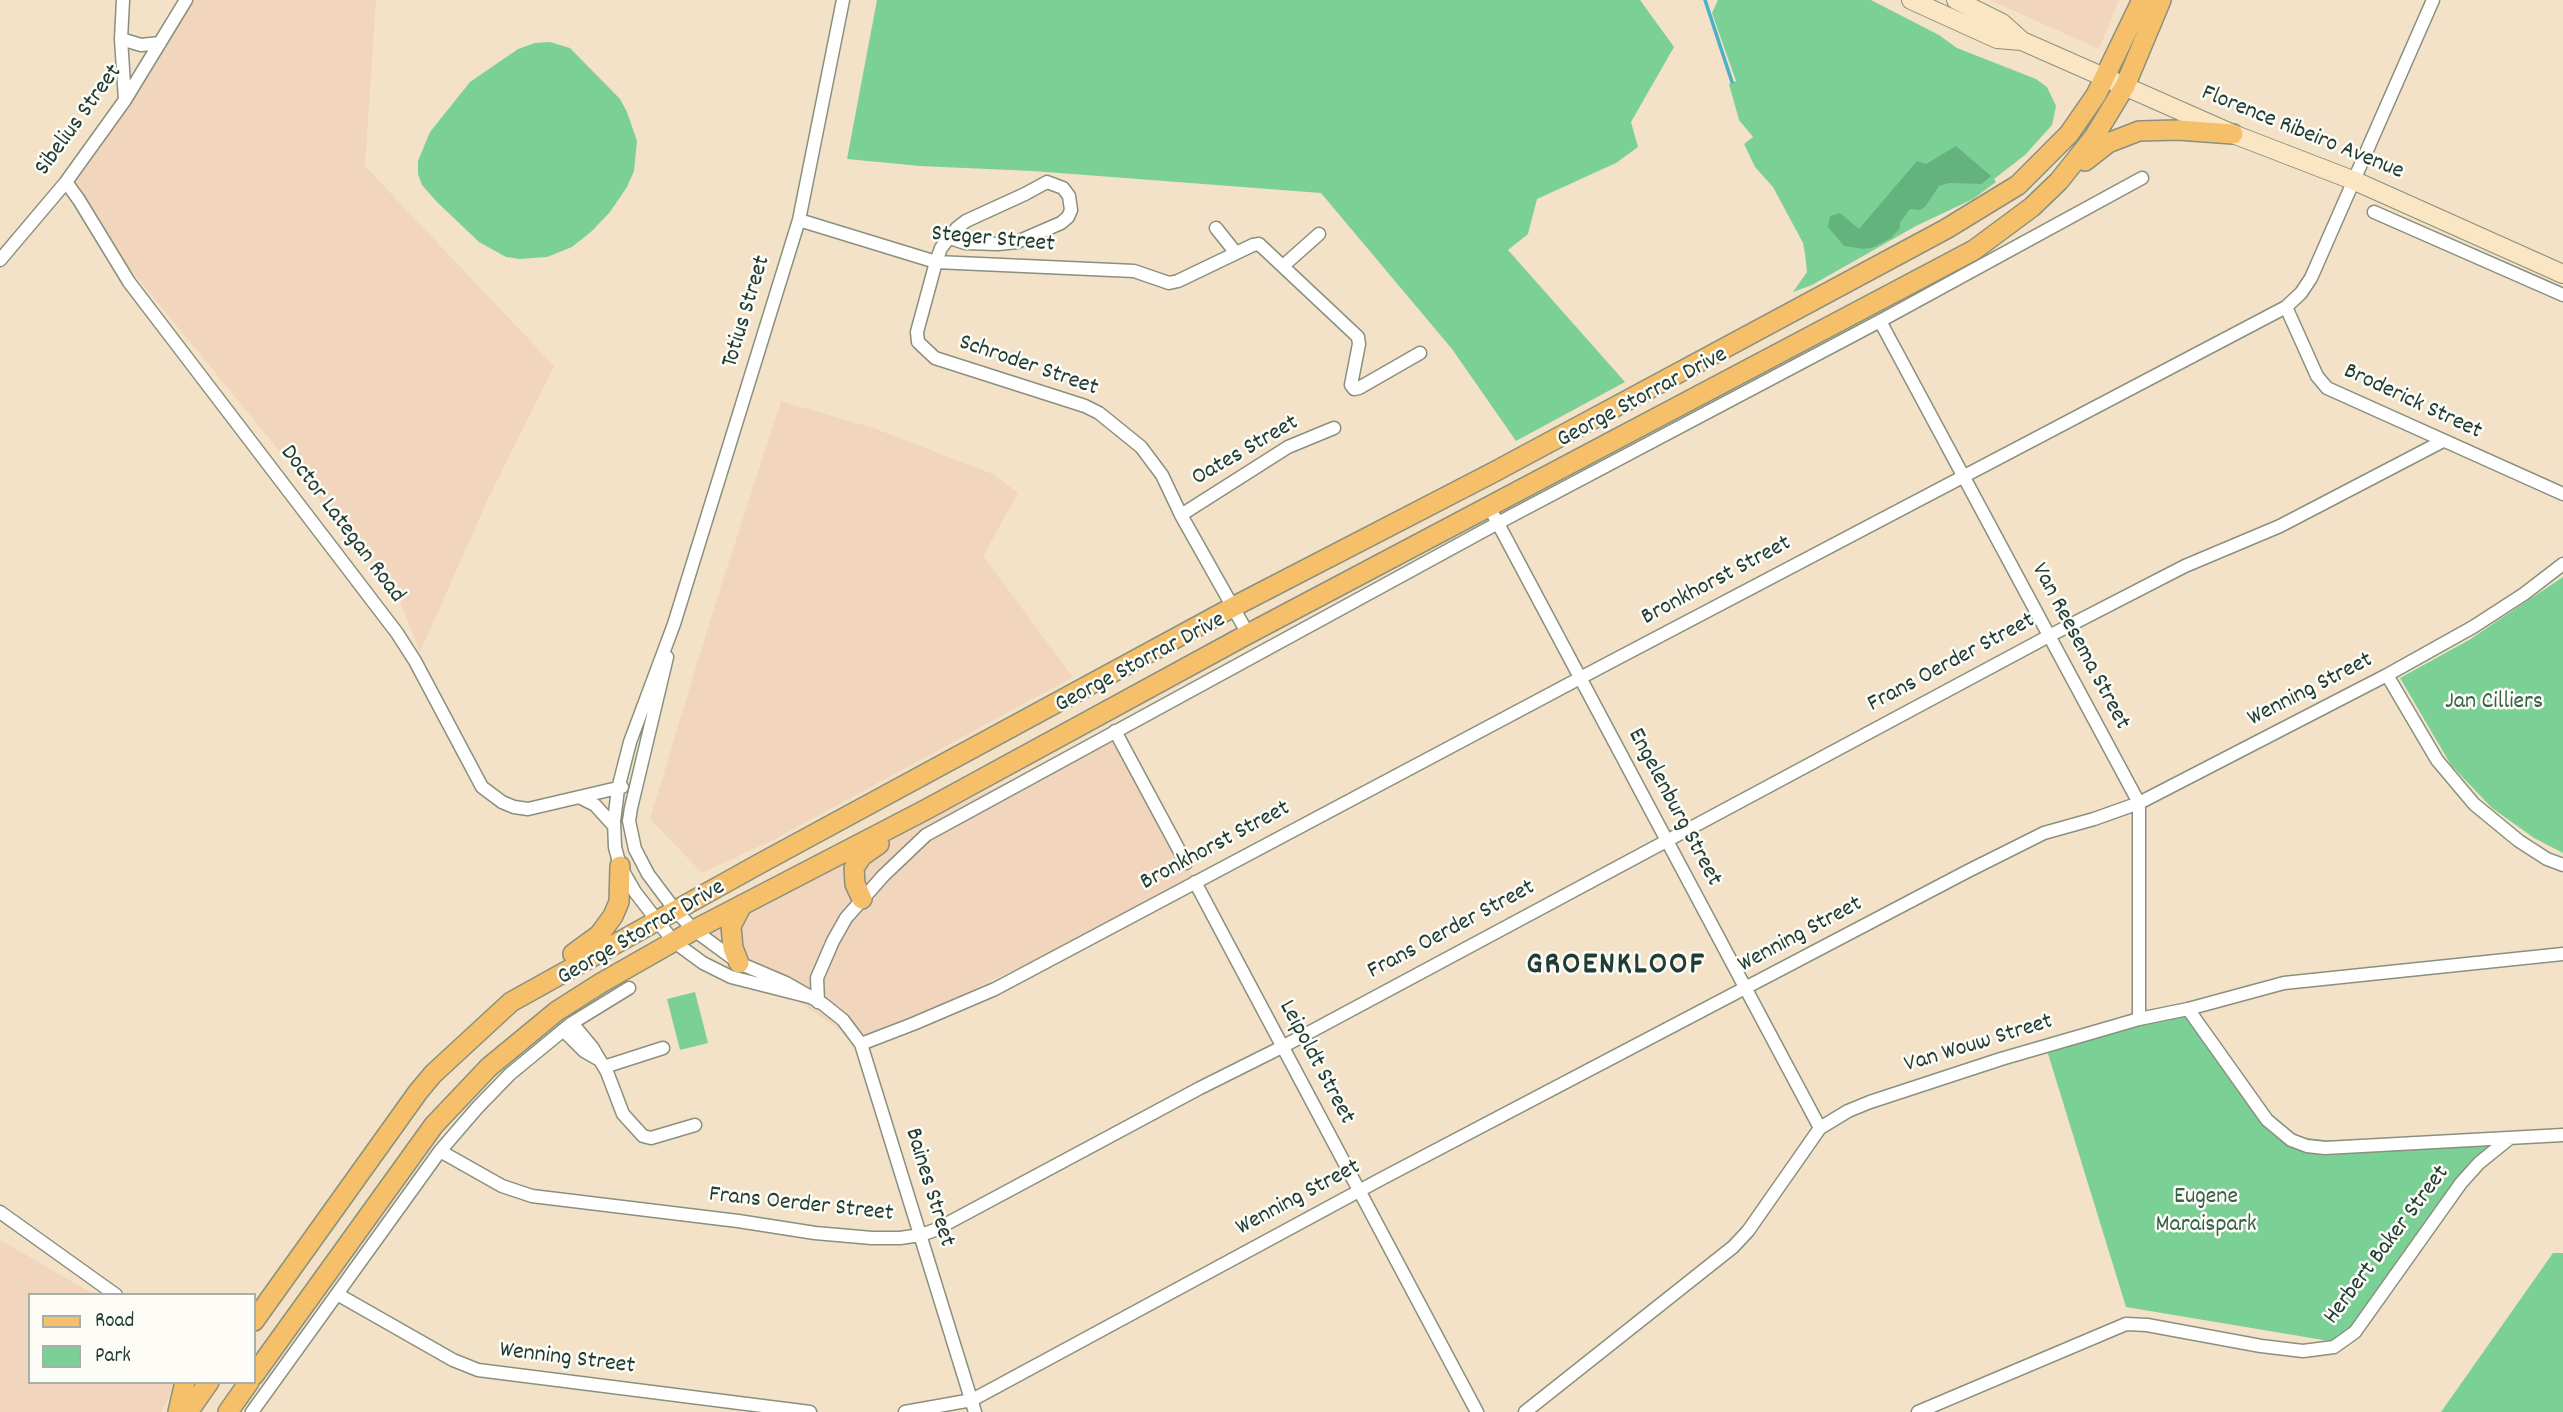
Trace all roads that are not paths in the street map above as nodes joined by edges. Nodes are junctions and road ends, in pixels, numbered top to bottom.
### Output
1 (122, 0) edge
2 (186, 0) edge
3 (1911, 0) edge
4 (1956, 0) edge
5 (2142, 0) edge
6 (2161, 0) edge
7 (2433, 0) edge
8 (843, 3) edge
9 (121, 39) junction
10 (2022, 41) junction
11 (160, 43) junction
12 (2106, 78) junction
13 (2125, 86) junction
14 (125, 100) junction
15 (2233, 134) junction
16 (2142, 178) dead end
17 (2059, 181) junction
18 (2355, 181) junction
19 (66, 183) junction
20 (2374, 212) dead end
21 (799, 220) junction
22 (1216, 228) dead end
23 (1319, 234) dead end
24 (950, 238) junction
25 (1236, 253) junction
26 (0, 260) edge
27 (936, 261) junction
28 (1283, 266) junction
29 (2563, 274) edge
30 (2563, 295) edge
31 (2286, 307) junction
32 (1880, 321) junction
33 (1420, 353) dead end
34 (1633, 396) junction
35 (1668, 414) junction
36 (1334, 428) dead end
37 (1631, 433) junction
38 (2443, 441) junction
39 (1494, 472) junction
40 (1963, 476) junction
41 (2563, 494) edge
42 (1181, 515) junction
43 (1494, 515) junction
44 (1371, 536) junction
45 (2563, 564) edge
46 (1233, 607) junction
47 (674, 624) junction
48 (1248, 634) junction
49 (2049, 636) junction
50 (2388, 676) junction
51 (1580, 679) junction
52 (1115, 731) junction
53 (636, 781) junction
54 (618, 789) junction
55 (581, 798) junction
56 (2139, 803) junction
57 (631, 808) junction
58 (927, 809) junction
59 (614, 825) junction
60 (1667, 840) junction
61 (1186, 863) dead end
62 (2563, 865) edge
63 (620, 866) junction
64 (1195, 882) junction
65 (862, 899) junction
66 (743, 905) junction
67 (675, 910) junction
68 (656, 920) junction
69 (694, 930) junction
70 (673, 941) junction
71 (2563, 954) edge
72 (739, 963) junction
73 (629, 988) dead end
74 (1746, 989) junction
75 (814, 999) junction
76 (511, 1002) junction
77 (2188, 1009) junction
78 (2139, 1019) junction
79 (568, 1026) junction
80 (862, 1044) junction
81 (1282, 1047) junction
82 (663, 1048) dead end
83 (601, 1063) junction
84 (695, 1125) dead end
85 (1820, 1128) junction
86 (2563, 1135) edge
87 (2510, 1138) junction
88 (440, 1151) junction
89 (1360, 1191) junction
90 (0, 1212) edge
91 (921, 1235) junction
92 (113, 1293) edge
93 (337, 1294) junction
94 (256, 1318) edge
95 (256, 1368) edge
96 (185, 1384) edge
97 (208, 1384) edge
98 (245, 1384) edge
99 (974, 1406) edge
100 (178, 1412) edge
101 (188, 1412) edge
102 (228, 1412) edge
103 (252, 1412) edge
104 (810, 1412) edge
105 (905, 1412) edge
106 (1477, 1412) edge
107 (1525, 1412) edge
108 (1918, 1412) edge

1 - 9 street
2 - 11 street, Sibelius Street
3 - 10 main road, Florence Ribeiro Avenue
4 - 10 main road, Florence Ribeiro Avenue
5 - 12 main road, George Storrar Drive
6 - 13 main road, George Storrar Drive
7 - 18 street, Bronkhorst Street
8 - 21 street, Totius Street
9 - 11 street
9 - 14 street
10 - 12 main road, Florence Ribeiro Avenue
11 - 14 street, Sibelius Street
12 - 13 main road, Florence Ribeiro Avenue
12 - 34 main road, George Storrar Drive
13 - 15 main road, Florence Ribeiro Avenue
13 - 17 main road, George Storrar Drive
14 - 19 street, Sibelius Street
15 - 17 main road
15 - 18 main road, Florence Ribeiro Avenue
16 - 32 street, George Storrar Drive
17 - 35 main road, George Storrar Drive
18 - 29 main road, Florence Ribeiro Avenue
18 - 31 street, Bronkhorst Street
19 - 26 street, Sibelius Street
19 - 55 street, Doctor Lategan Road
20 - 30 street
21 - 27 street, Steger Street
21 - 47 street, Totius Street
22 - 25 street
23 - 28 street
24 - 24 street, Schroder Street
24 - 27 street, Schroder Street
25 - 27 street, Steger Street
25 - 28 street
27 - 42 street, Schroder Street
28 - 33 street
31 - 38 street, Broderick Street
31 - 40 street, Bronkhorst Street
32 - 40 street, Van Reesema Street
32 - 43 street, George Storrar Drive
34 - 35 main road
34 - 37 main road
34 - 39 main road, George Storrar Drive
35 - 37 main road, George Storrar Drive
36 - 42 street, Oates Street
37 - 43 main road, George Storrar Drive
38 - 41 street, Broderick Street
38 - 49 street, Frans Oerder Street
39 - 43 main road
39 - 44 main road, George Storrar Drive
40 - 49 street, Van Reesema Street
40 - 51 street, Bronkhorst Street
42 - 46 street, Schroder Street
43 - 44 main road
43 - 48 main road, George Storrar Drive
43 - 51 street, Engelenburg Street
43 - 52 street, George Storrar Drive
44 - 46 main road, George Storrar Drive
45 - 50 street, Wenning Street
46 - 48 street, Schroder Street
46 - 67 main road, George Storrar Drive
47 - 53 street, Totius Street
47 - 54 street, Totius Street
48 - 58 main road, George Storrar Drive
49 - 56 street, Van Reesema Street
49 - 60 street, Frans Oerder Street
50 - 56 street, Wenning Street
50 - 62 street
51 - 60 street, Engelenburg Street
51 - 64 street, Bronkhorst Street
52 - 61 street
52 - 65 street, George Storrar Drive
53 - 54 street, Doctor Lategan Road
53 - 57 street, Totius Street
54 - 55 street, Doctor Lategan Road
54 - 57 street
54 - 59 street, Totius Street
55 - 59 street
56 - 74 street, Wenning Street
56 - 78 street, Van Reesema Street
57 - 67 street, Totius Street
58 - 65 main road
58 - 66 main road, George Storrar Drive
59 - 63 street, Totius Street
60 - 74 street, Engelenburg Street
60 - 81 street, Frans Oerder Street
63 - 68 street, Totius Street
63 - 76 main road
64 - 80 street, Bronkhorst Street
64 - 81 street, Leipoldt Street
65 - 75 street, George Storrar Drive
66 - 69 main road, George Storrar Drive
66 - 72 main road
67 - 68 main road, George Storrar Drive
67 - 69 street, Totius Street
68 - 70 street, Totius Street
68 - 76 main road, George Storrar Drive
69 - 70 main road, George Storrar Drive
69 - 72 street, Baines Street
70 - 75 street, Baines Street
70 - 95 main road, George Storrar Drive
71 - 77 street, Van Wouw Street
72 - 75 street, Baines Street
73 - 79 street, George Storrar Drive
74 - 85 street, Engelenburg Street
74 - 89 street, Wenning Street
75 - 80 street, Baines Street
76 - 94 main road, George Storrar Drive
77 - 78 street, Van Wouw Street
77 - 87 street
78 - 85 street, Van Wouw Street
79 - 83 street
79 - 88 street, George Storrar Drive
80 - 91 street, Baines Street
81 - 89 street, Leipoldt Street
81 - 91 street, Frans Oerder Street
82 - 83 street
83 - 84 street
85 - 107 street, Van Wouw Street
86 - 87 street
87 - 108 street, Herbert Baker Street
88 - 91 street, Frans Oerder Street
88 - 93 street, George Storrar Drive
89 - 99 street, Wenning Street
89 - 106 street, Leipoldt Street
90 - 92 street
91 - 99 street, Baines Street
93 - 103 street, George Storrar Drive
93 - 104 street, Wenning Street
96 - 100 main road
97 - 101 main road
98 - 102 main road, George Storrar Drive
99 - 105 street, Wenning Street

